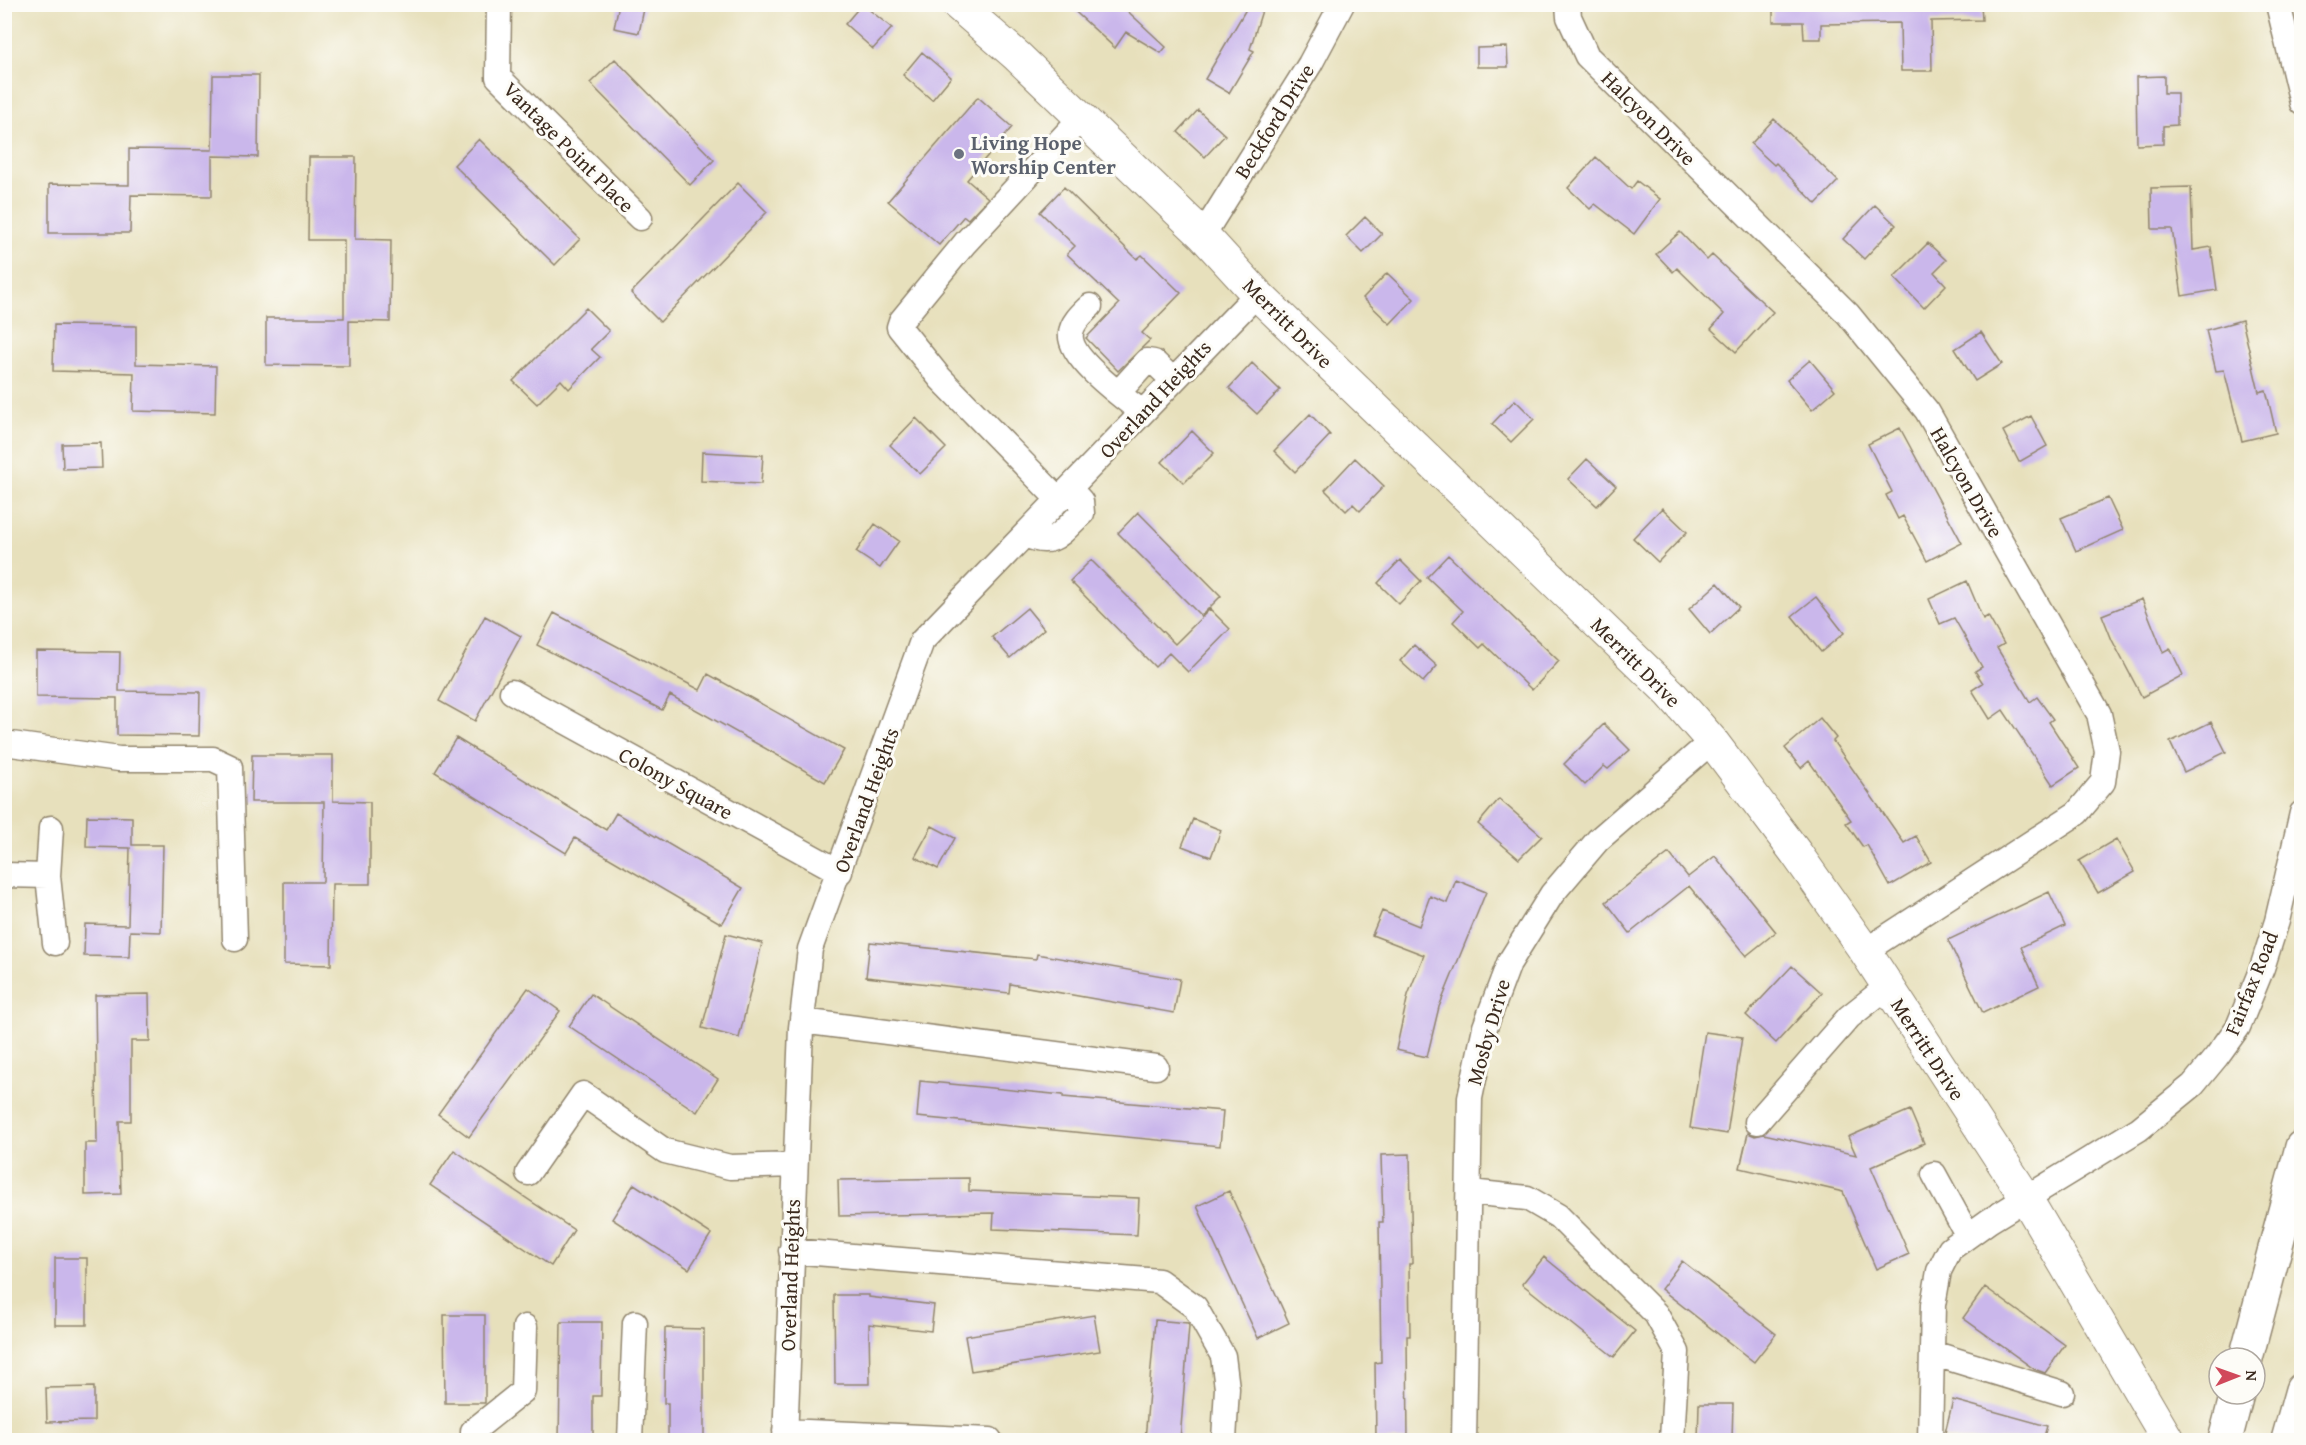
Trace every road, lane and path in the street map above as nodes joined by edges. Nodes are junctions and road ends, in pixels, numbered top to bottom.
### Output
1 (499, 4) edge
2 (957, 4) edge
3 (1342, 4) edge
4 (1568, 4) edge
5 (2278, 4) edge
6 (2301, 103) edge
7 (1081, 118) junction
8 (640, 218) dead end
9 (1203, 235) junction
10 (1257, 294) junction
11 (1090, 306) dead end
12 (1173, 380) junction
13 (1118, 393) junction
14 (1142, 412) junction
15 (1064, 495) junction
16 (512, 692) dead end
17 (1712, 741) junction
18 (4, 743) edge
19 (2301, 813) edge
20 (51, 828) dead end
21 (840, 872) junction
22 (4, 875) edge
23 (48, 876) junction
24 (235, 939) dead end
25 (55, 943) dead end
26 (1865, 951) junction
27 (1887, 987) junction
28 (802, 1021) junction
29 (1156, 1067) dead end
30 (1757, 1122) dead end
31 (2301, 1147) edge
32 (794, 1165) junction
33 (528, 1173) dead end
34 (1934, 1174) dead end
35 (1470, 1192) junction
36 (2026, 1198) junction
37 (1968, 1236) junction
38 (791, 1251) junction
39 (635, 1323) dead end
40 (525, 1327) dead end
41 (2249, 1346) edge
42 (1932, 1353) junction
43 (2301, 1390) edge
44 (2062, 1393) dead end
45 (2234, 1406) edge
46 (785, 1436) edge
47 (473, 1440) edge
48 (630, 1440) edge
49 (990, 1440) edge
50 (1224, 1440) edge
51 (1464, 1440) edge
52 (1672, 1440) edge
53 (1930, 1440) edge
54 (2168, 1440) edge
55 (2225, 1440) edge
56 (2288, 1440) edge

1 - 8 street, Vantage Point Place
2 - 7 main road, Merritt Drive
3 - 9 street, Beckford Drive
4 - 26 street, Halcyon Drive
5 - 6 street
7 - 9 main road, Merritt Drive
7 - 15 street
9 - 10 main road, Merritt Drive
10 - 12 street, Overland Heights
10 - 17 main road, Merritt Drive
11 - 13 street
12 - 13 street
12 - 14 street, Overland Heights
13 - 14 street
14 - 15 street, Overland Heights
15 - 21 street, Overland Heights
16 - 21 street, Colony Square
17 - 26 main road, Merritt Drive
17 - 35 street, Mosby Drive
18 - 24 street
19 - 36 street, Fairfax Road
20 - 23 street
21 - 28 street, Overland Heights
22 - 23 street
23 - 25 street
26 - 27 main road, Merritt Drive
27 - 30 street
27 - 36 main road, Merritt Drive
28 - 29 street
28 - 32 street, Overland Heights
31 - 41 highway
32 - 33 street
32 - 38 street, Overland Heights
34 - 37 street
35 - 51 street, Mosby Drive
35 - 52 street
36 - 37 street, Fairfax Road
36 - 54 main road, Merritt Drive
37 - 42 street, Fairfax Road
38 - 46 street, Overland Heights
38 - 50 street
39 - 48 street
40 - 47 street
42 - 44 street
42 - 53 street, Fairfax Road
43 - 56 highway
45 - 55 highway
46 - 49 street

